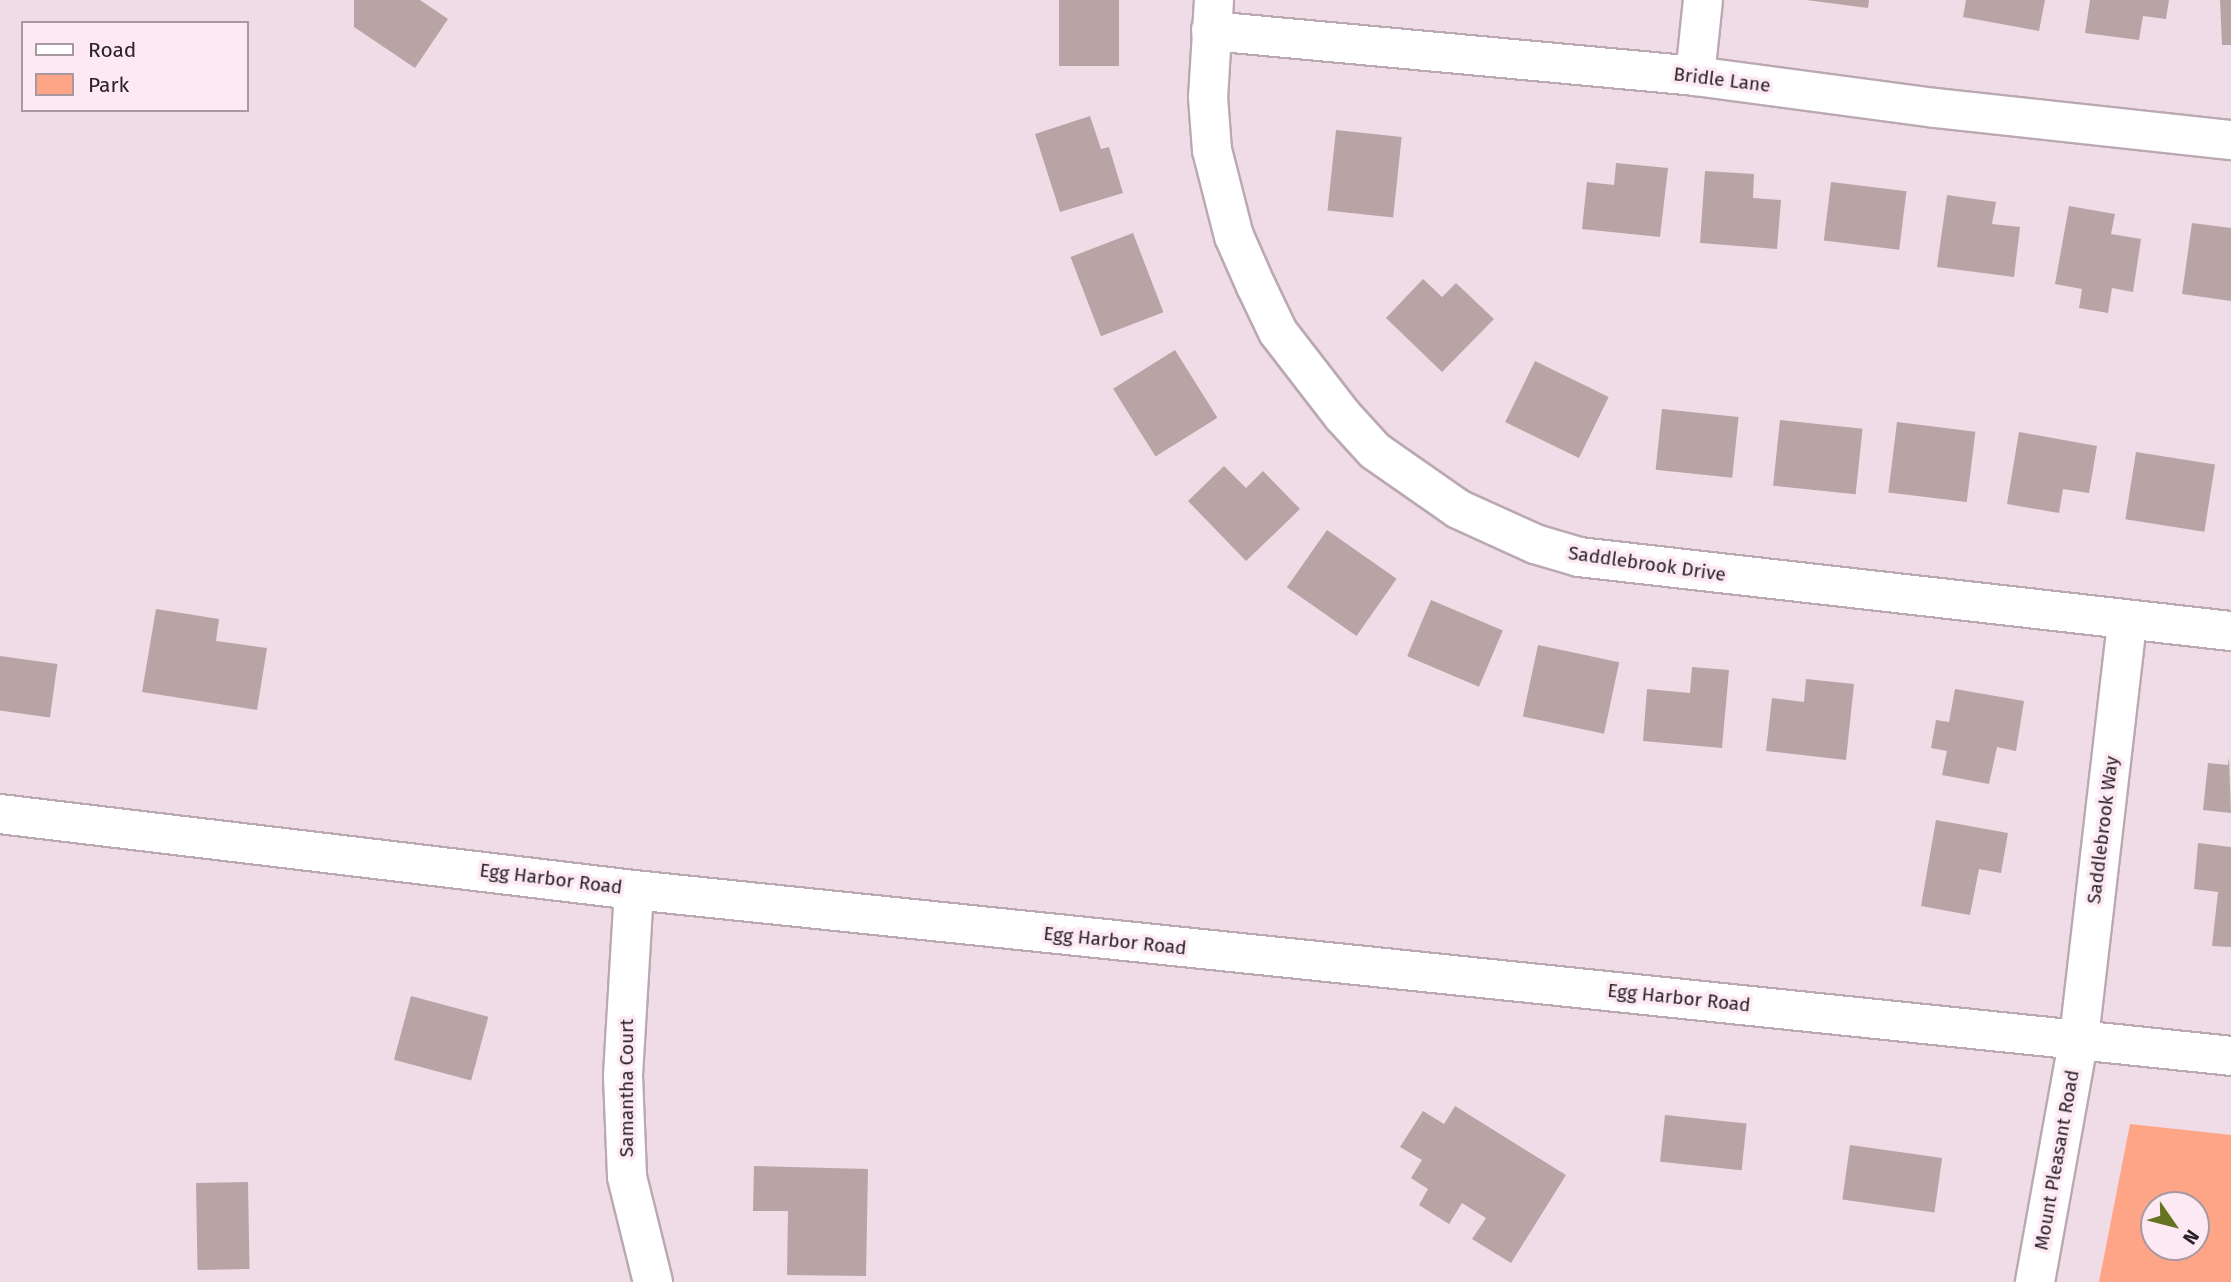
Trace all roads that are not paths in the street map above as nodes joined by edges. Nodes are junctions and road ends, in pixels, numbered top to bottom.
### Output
1 (1703, 0) edge
2 (1213, 16) edge
3 (1695, 76) junction
4 (2231, 140) edge
5 (2127, 623) junction
6 (2231, 631) edge
7 (0, 814) edge
8 (634, 890) junction
9 (2079, 1038) junction
10 (2231, 1056) edge
11 (653, 1282) edge
12 (2035, 1282) edge

1 - 3 street
2 - 3 street, Bridle Lane
2 - 5 street, Saddlebrook Drive
3 - 4 street, Bridle Lane
5 - 6 street, Saddlebrook Drive
5 - 9 street, Saddlebrook Way
7 - 8 street, Egg Harbor Road
8 - 9 street, Egg Harbor Road
8 - 11 street, Samantha Court
9 - 10 street, Egg Harbor Road
9 - 12 street, Mount Pleasant Road

